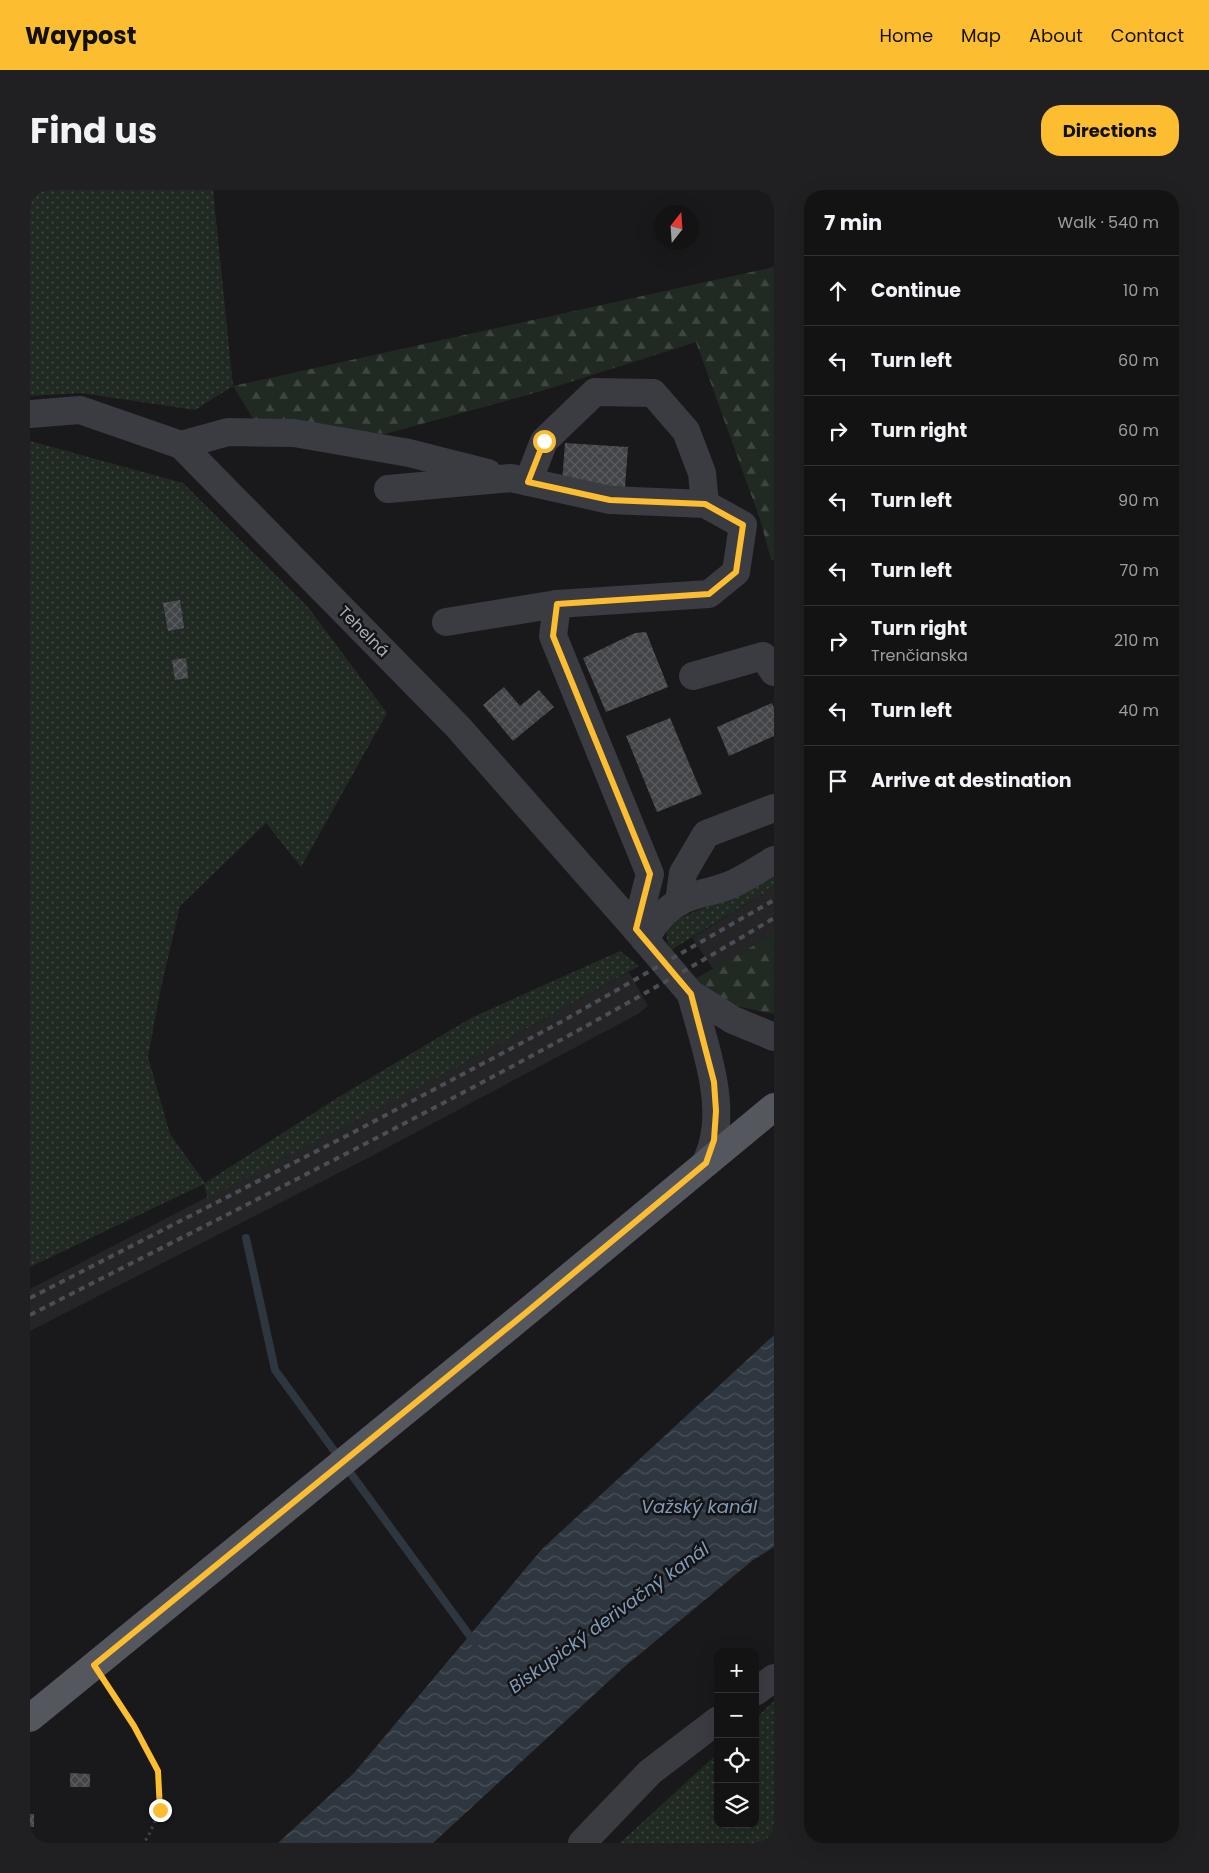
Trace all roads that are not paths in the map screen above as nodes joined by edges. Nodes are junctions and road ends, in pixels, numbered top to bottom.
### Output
1 (30, 414) edge
2 (181, 445) junction
3 (520, 480) junction
4 (388, 489) dead end
5 (705, 504) junction
6 (557, 604) junction
7 (446, 622) dead end
8 (774, 672) edge
9 (693, 676) dead end
10 (774, 808) edge
11 (774, 860) edge
12 (679, 902) junction
13 (641, 934) junction
14 (691, 994) junction
15 (774, 1037) edge
16 (774, 1107) edge
17 (706, 1163) junction
18 (774, 1678) edge
19 (759, 1689) edge
20 (30, 1718) edge
21 (714, 1723) edge
22 (582, 1843) edge

1 - 2 street, Tehelná
2 - 3 street
2 - 13 street, Tehelná
3 - 4 street
3 - 5 street
3 - 5 street
5 - 6 street
6 - 7 street
6 - 13 street
8 - 9 street
10 - 12 street
11 - 12 street
12 - 13 street
13 - 14 street, Tehelná
14 - 15 street
14 - 17 street
16 - 17 main road
17 - 20 main road
18 - 19 street
21 - 22 street

